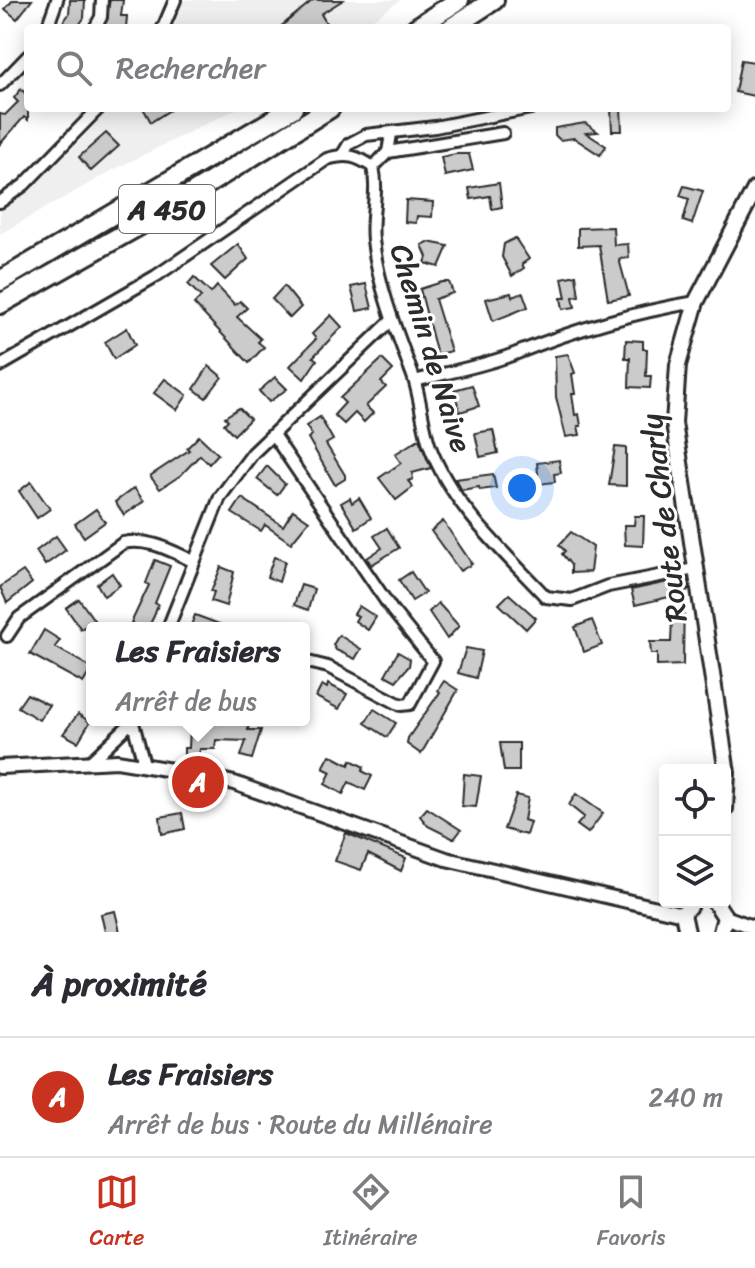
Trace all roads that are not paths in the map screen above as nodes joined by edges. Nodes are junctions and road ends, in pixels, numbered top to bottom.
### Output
1 (57, 0) edge
2 (102, 0) edge
3 (175, 0) edge
4 (494, 0) edge
5 (455, 2) edge
6 (48, 24) edge
7 (97, 24) edge
8 (165, 24) edge
9 (422, 24) edge
10 (457, 24) edge
11 (24, 60) edge
12 (0, 85) edge
13 (95, 112) edge
14 (286, 112) edge
15 (324, 112) edge
16 (509, 112) edge
17 (503, 133) dead end
18 (391, 134) junction
19 (388, 152) junction
20 (343, 154) junction
21 (373, 167) junction
22 (755, 189) edge
23 (0, 202) edge
24 (0, 281) edge
25 (696, 302) junction
26 (0, 304) edge
27 (392, 320) junction
28 (0, 366) edge
29 (415, 381) junction
30 (274, 436) junction
31 (193, 561) junction
32 (695, 569) junction
33 (170, 622) edge
34 (7, 636) dead end
35 (310, 662) edge
36 (128, 726) edge
37 (134, 726) edge
38 (91, 761) junction
39 (144, 764) junction
40 (726, 764) edge
41 (0, 767) edge
42 (659, 902) edge
43 (688, 908) edge
44 (719, 908) edge
45 (725, 917) junction
46 (755, 928) edge
47 (687, 932) edge
48 (721, 932) edge

1 - 6 street
2 - 7 street
3 - 8 street
4 - 10 highway
5 - 9 highway
11 - 12 street
13 - 23 street
14 - 24 highway, A 450
15 - 26 highway, A 450
16 - 18 street
17 - 19 street
18 - 19 street
18 - 20 street
19 - 21 street
20 - 21 street
20 - 28 street
21 - 27 street, Chemin de Naive
22 - 25 main road, Route de Charly
25 - 29 street
25 - 32 main road, Route de Charly
27 - 29 street, Chemin de Naive
27 - 30 street
29 - 32 street, Chemin de Naive
30 - 31 street
30 - 35 street
31 - 33 street
31 - 34 street
32 - 40 main road, Route de Charly
36 - 38 street
37 - 39 street
38 - 39 street
38 - 41 street
39 - 42 street
43 - 47 main road
44 - 45 main road
45 - 46 street
45 - 48 main road

